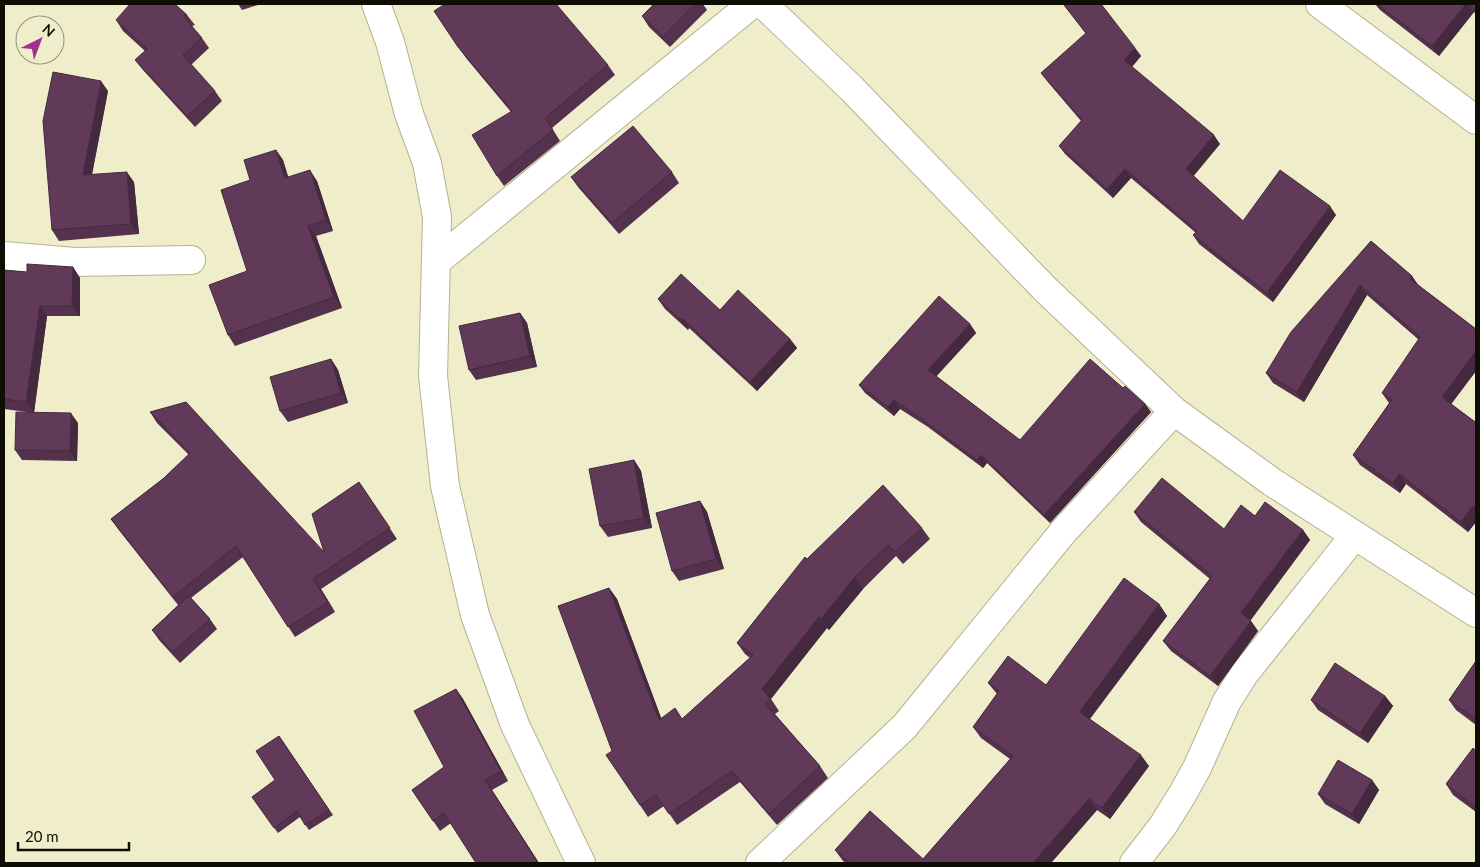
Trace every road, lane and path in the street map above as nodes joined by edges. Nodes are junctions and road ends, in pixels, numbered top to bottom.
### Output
1 (376, 4) edge
2 (752, 4) edge
3 (763, 4) edge
4 (1320, 4) edge
5 (1476, 120) edge
6 (4, 256) edge
7 (191, 260) dead end
8 (436, 262) junction
9 (1174, 411) junction
10 (1356, 535) junction
11 (1476, 613) edge
12 (581, 863) edge
13 (760, 863) edge
14 (1134, 863) edge

1 - 8 street
2 - 8 street
3 - 9 street
4 - 5 street
6 - 7 street
8 - 12 street
9 - 10 street
9 - 13 street
10 - 11 street
10 - 14 street

